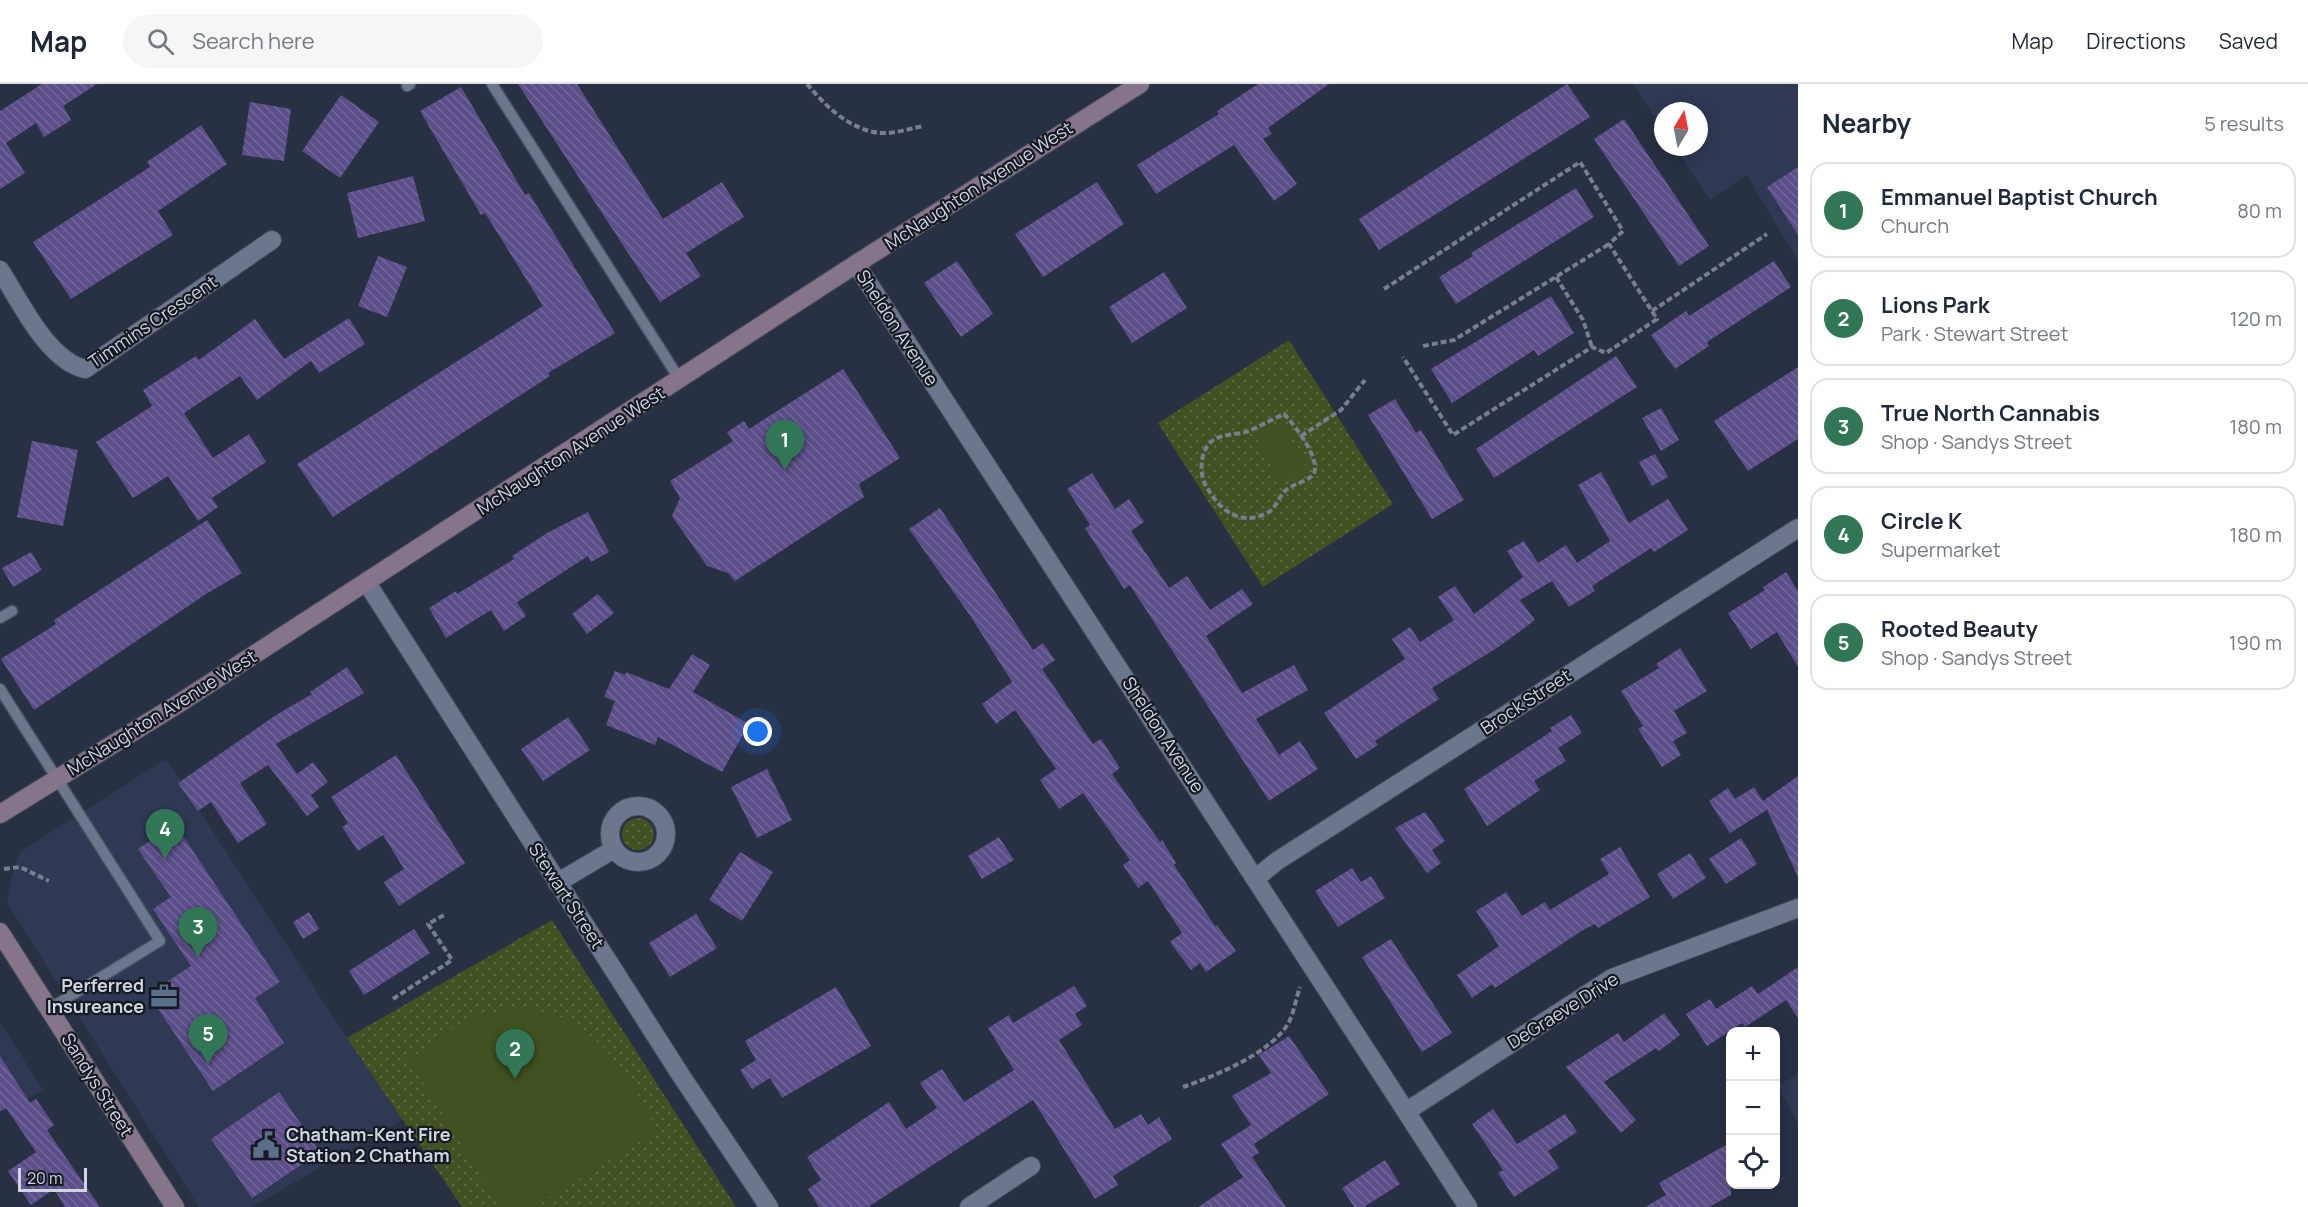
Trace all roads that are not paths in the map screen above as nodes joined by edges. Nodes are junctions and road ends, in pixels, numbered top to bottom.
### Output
1 (492, 84) edge
2 (1140, 84) edge
3 (272, 240) dead end
4 (856, 264) junction
5 (0, 270) edge
6 (680, 380) junction
7 (1798, 528) edge
8 (367, 583) junction
9 (12, 611) dead end
10 (0, 618) edge
11 (0, 689) edge
12 (58, 777) junction
13 (0, 814) edge
14 (614, 849) dead end
15 (1256, 878) junction
16 (557, 883) junction
17 (1798, 908) edge
18 (0, 932) edge
19 (50, 1009) junction
20 (1407, 1111) junction
21 (1031, 1166) dead end
22 (176, 1207) edge
23 (769, 1207) edge
24 (969, 1207) edge
25 (1468, 1207) edge

1 - 6 lane
2 - 4 main road, McNaughton Avenue West
3 - 5 street, Timmins Crescent
4 - 6 main road, McNaughton Avenue West
4 - 15 street, Sheldon Avenue
6 - 8 main road, McNaughton Avenue West
7 - 15 street, Brock Street
8 - 12 main road, McNaughton Avenue West
8 - 16 street, Stewart Street
9 - 10 lane
11 - 12 lane
12 - 13 main road, McNaughton Avenue West
12 - 19 lane
14 - 16 street
15 - 20 street, Sheldon Avenue
16 - 23 street, Stewart Street
17 - 20 street, DeGraeve Drive
18 - 19 main road, Sandys Street
19 - 22 main road, Sandys Street
20 - 25 street, Sheldon Avenue
21 - 24 street

